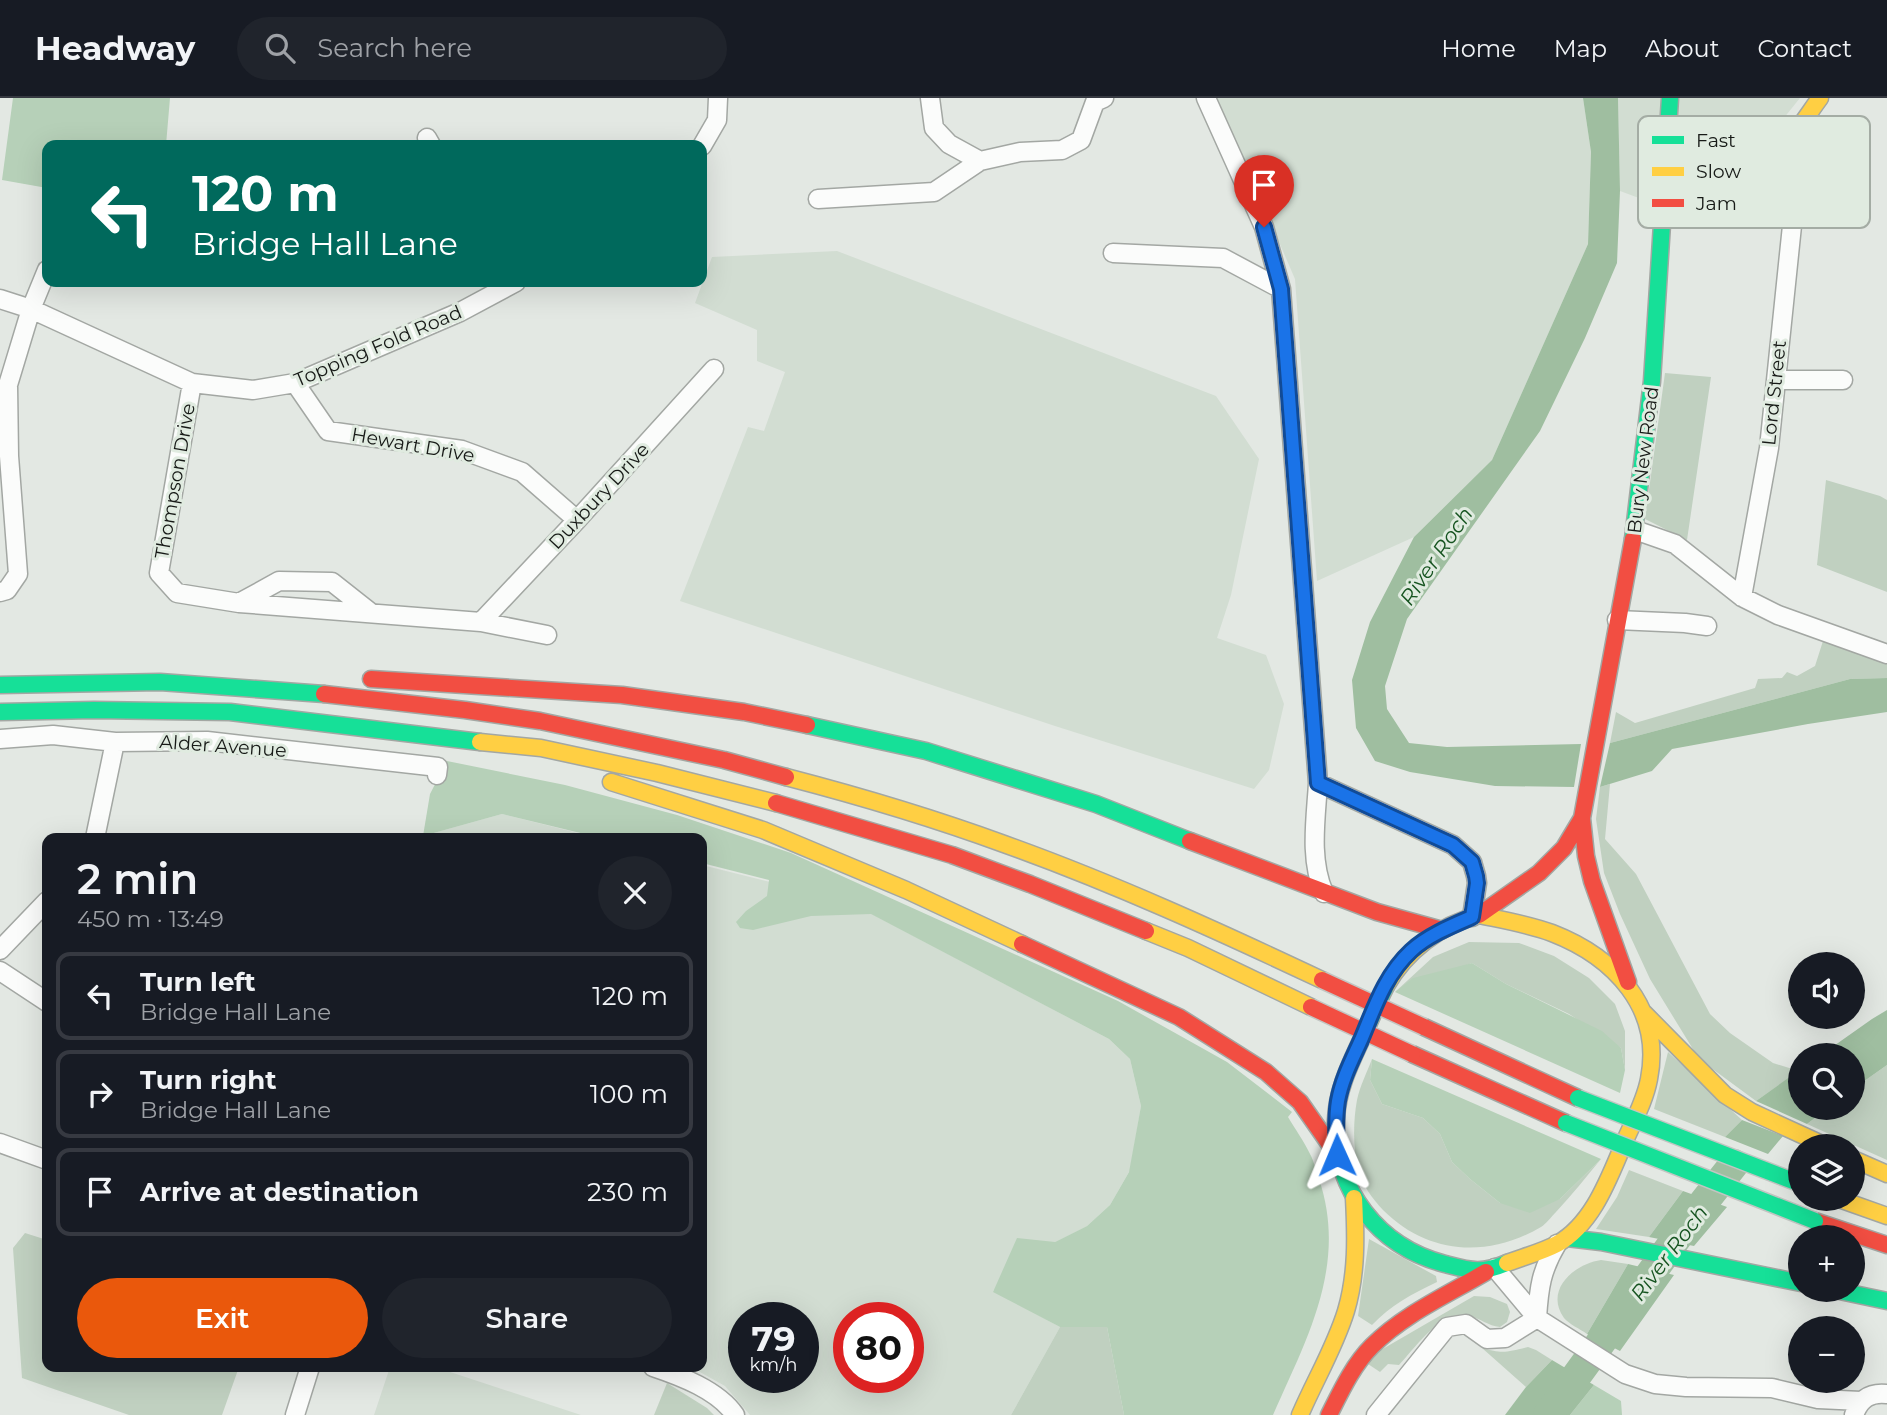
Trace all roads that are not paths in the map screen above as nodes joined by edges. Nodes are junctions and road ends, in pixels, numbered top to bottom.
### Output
1 (718, 98) edge
2 (930, 98) edge
3 (1104, 98) edge
4 (1206, 98) edge
5 (1670, 98) edge
6 (1820, 98) edge
7 (1669, 116) edge
8 (1806, 116) edge
9 (705, 140) edge
10 (979, 161) junction
11 (818, 199) dead end
12 (1662, 228) edge
13 (1792, 228) edge
14 (1113, 253) dead end
15 (42, 282) edge
16 (507, 287) edge
17 (1281, 289) junction
18 (0, 299) edge
19 (31, 309) junction
20 (714, 369) dead end
21 (1776, 380) junction
22 (1843, 380) dead end
23 (192, 383) junction
24 (295, 383) junction
25 (5, 457) edge
26 (578, 520) junction
27 (1635, 530) junction
28 (0, 592) edge
29 (1742, 597) junction
30 (239, 604) junction
31 (370, 612) junction
32 (1617, 620) junction
33 (481, 622) junction
34 (1707, 626) dead end
35 (547, 635) dead end
36 (1887, 654) edge
37 (293, 676) dead end
38 (362, 678) dead end
39 (160, 682) junction
40 (0, 685) edge
41 (0, 712) edge
42 (416, 735) junction
43 (0, 739) edge
44 (115, 742) junction
45 (560, 768) dead end
46 (437, 775) dead end
47 (599, 778) dead end
48 (1318, 783) junction
49 (1582, 818) junction
50 (95, 833) edge
51 (1324, 893) junction
52 (42, 906) edge
53 (1475, 916) junction
54 (1442, 930) junction
55 (0, 950) edge
56 (0, 971) edge
57 (1630, 987) junction
58 (42, 999) edge
59 (1644, 1013) junction
60 (1800, 1134) edge
61 (0, 1143) edge
62 (1337, 1155) junction
63 (42, 1158) edge
64 (1865, 1164) edge
65 (1887, 1174) edge
66 (1788, 1179) edge
67 (1354, 1198) junction
68 (1865, 1208) edge
69 (1887, 1216) edge
70 (1562, 1241) junction
71 (1887, 1245) edge
72 (1490, 1270) junction
73 (1788, 1280) edge
74 (1865, 1296) edge
75 (1887, 1301) edge
76 (1544, 1323) junction
77 (308, 1372) edge
78 (668, 1372) edge
79 (1887, 1394) edge
80 (1818, 1399) junction
81 (1857, 1408) edge
82 (295, 1415) edge
83 (735, 1415) edge
84 (1300, 1415) edge
85 (1329, 1415) edge
86 (1376, 1415) edge
87 (1840, 1415) edge

1 - 9 street
2 - 10 street
3 - 10 street
4 - 17 street
5 - 7 main road, Bury New Road
6 - 8 main road
10 - 11 street
12 - 27 main road, Bury New Road
13 - 21 street, Lord Street
14 - 17 street
15 - 19 street
16 - 24 street, Topping Fold Road
17 - 48 street
18 - 19 street, Topping Fold Road
19 - 23 street, Topping Fold Road
19 - 25 street
20 - 26 street, Duxbury Drive
21 - 22 street
21 - 29 street, Lord Street
23 - 24 street, Topping Fold Road
23 - 30 street, Thompson Drive
24 - 26 street, Hewart Drive
25 - 28 street
26 - 33 street, Duxbury Drive
27 - 29 street
27 - 32 main road, Bury New Road
29 - 36 street
30 - 31 street, Thompson Drive
30 - 31 street
31 - 33 street, Thompson Drive
32 - 34 street
32 - 49 main road, Bury New Road
33 - 35 street, Thompson Drive
37 - 39 main road
38 - 51 main road
39 - 40 main road
39 - 66 main road, bridge
41 - 42 main road
42 - 45 main road
42 - 71 main road, bridge
43 - 44 street, Alder Avenue
44 - 46 street, Alder Avenue
44 - 50 street
47 - 62 main road
48 - 51 street
48 - 53 street
49 - 53 main road, Bury New Road
49 - 57 main road, Bury New Road
51 - 54 main road
52 - 55 street
53 - 54 main road, Bury New Road
53 - 57 main road
54 - 62 main road, Bury New Road
56 - 58 street
57 - 59 main road
59 - 60 main road
59 - 70 main road
61 - 63 street
62 - 67 main road
64 - 65 main road
67 - 72 main road
67 - 84 main road
68 - 69 main road
70 - 72 main road
70 - 73 main road
70 - 76 street
72 - 76 street
72 - 85 main road
74 - 75 main road
76 - 80 street
76 - 86 street
77 - 82 street
78 - 83 street
79 - 81 street
80 - 81 street
80 - 87 street

